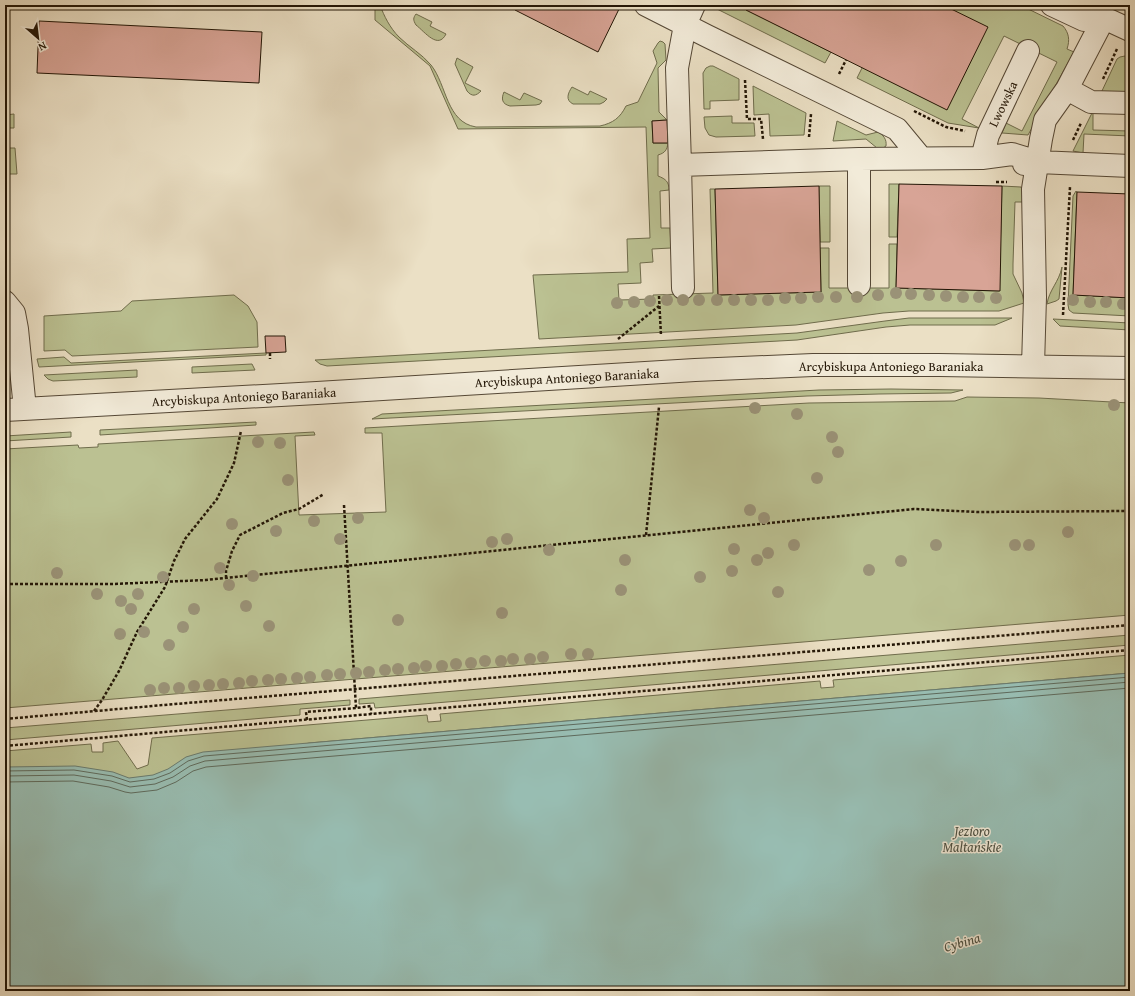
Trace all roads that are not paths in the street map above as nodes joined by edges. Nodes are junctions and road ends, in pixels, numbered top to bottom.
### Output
1 (646, 5) edge
2 (694, 5) edge
3 (1052, 5) edge
4 (1099, 12) edge
5 (679, 16) edge
6 (1130, 30) edge
7 (1028, 51) dead end
8 (1067, 89) junction
9 (1130, 103) edge
10 (922, 158) junction
11 (982, 158) junction
12 (859, 159) junction
13 (680, 165) junction
14 (1130, 166) edge
15 (1042, 173) junction
16 (859, 285) dead end
17 (683, 288) dead end
18 (5, 291) edge
19 (9, 317) edge
20 (1033, 366) junction
21 (1130, 368) edge
22 (15, 409) edge

1 - 5 street
2 - 5 street
3 - 4 street
4 - 6 street
4 - 8 street
5 - 10 street
5 - 13 street
7 - 11 street, Lwowska
8 - 9 street
8 - 15 street
8 - 15 street
10 - 11 street
10 - 12 street
11 - 15 street
12 - 13 street
12 - 16 street
13 - 17 street
14 - 15 street
15 - 20 street
18 - 19 street
19 - 22 street
20 - 21 street, Arcybiskupa Antoniego Baraniaka
20 - 22 street, Arcybiskupa Antoniego Baraniaka

